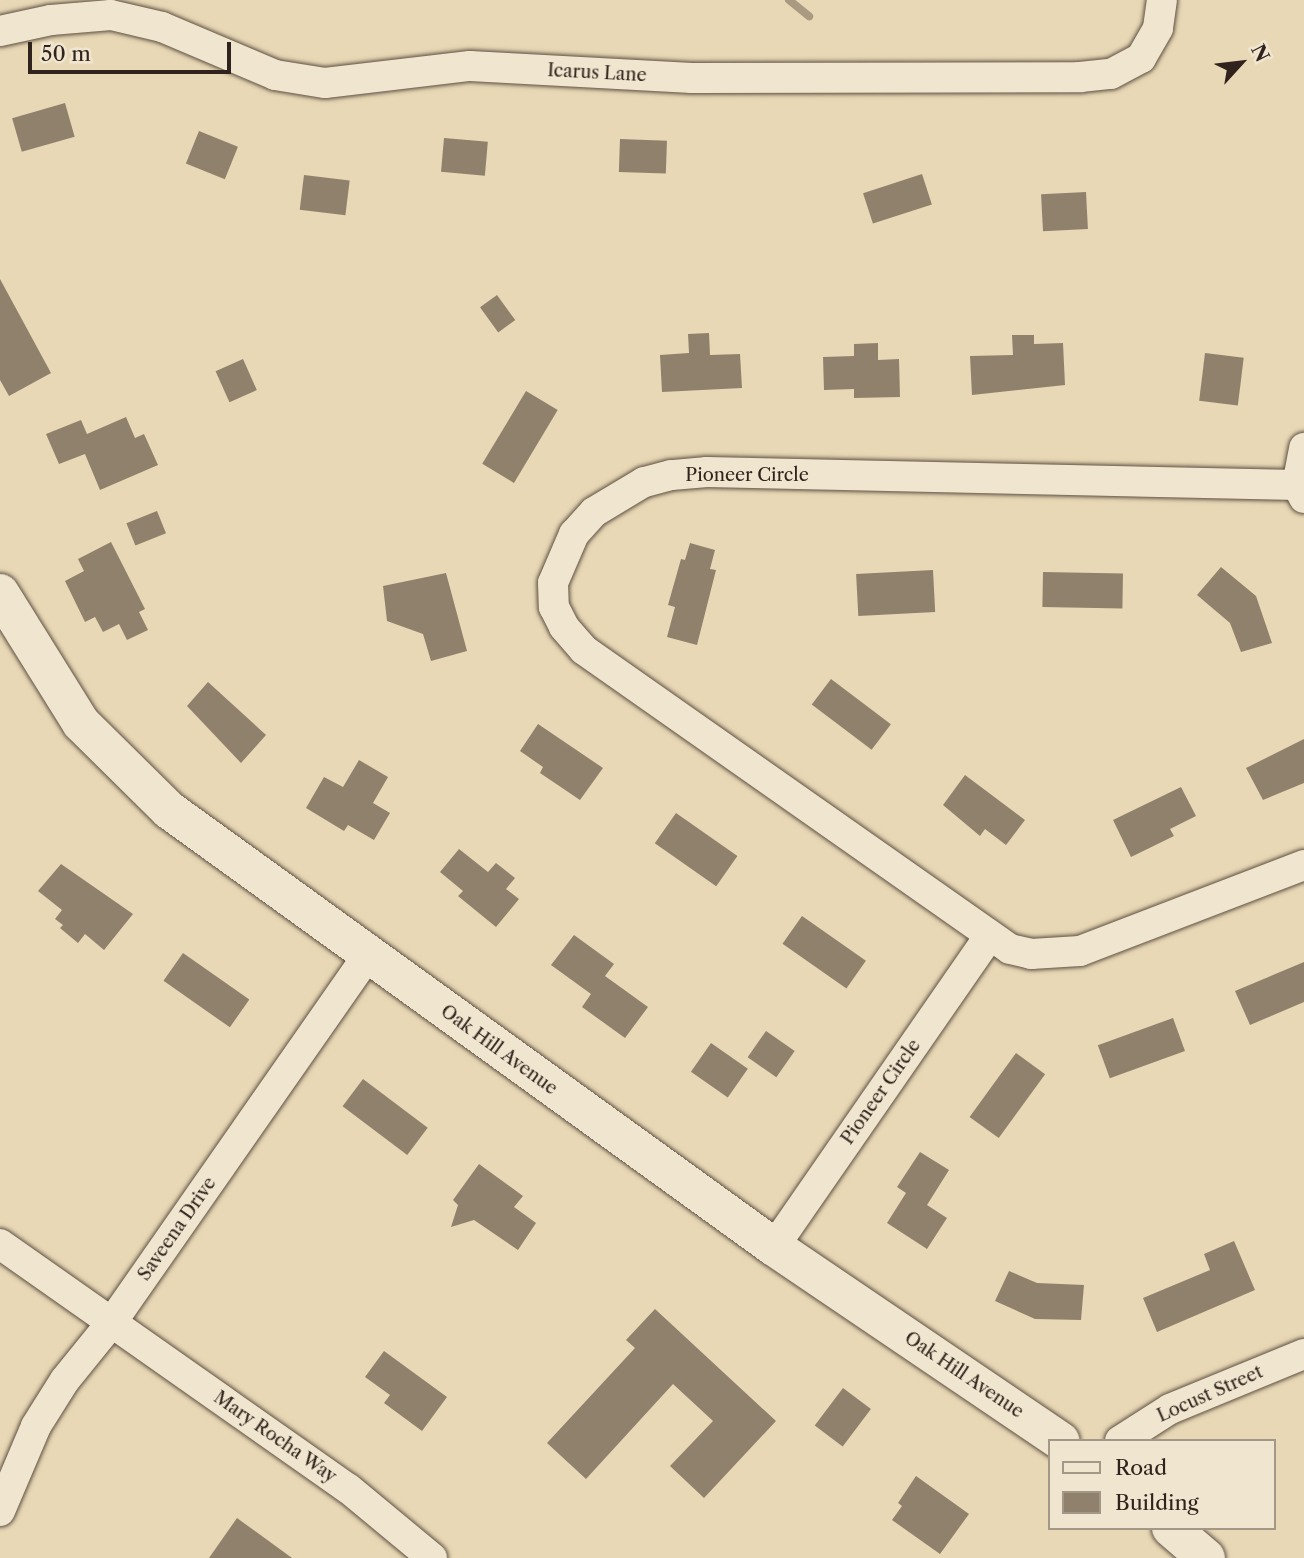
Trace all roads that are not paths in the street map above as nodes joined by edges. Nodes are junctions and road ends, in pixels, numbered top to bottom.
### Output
1 (1161, 0) edge
2 (0, 31) edge
3 (1304, 448) edge
4 (1300, 491) edge
5 (0, 593) edge
6 (1304, 865) edge
7 (989, 937) junction
8 (368, 955) junction
9 (0, 1244) edge
10 (774, 1247) junction
11 (112, 1322) junction
12 (1304, 1354) edge
13 (1058, 1439) edge
14 (1123, 1439) edge
15 (0, 1511) edge
16 (1173, 1530) edge
17 (432, 1558) edge
18 (1206, 1558) edge

1 - 2 street, Icarus Lane
3 - 4 street
4 - 7 street, Pioneer Circle
5 - 8 main road, Oak Hill Avenue
6 - 7 street, Pioneer Circle
7 - 10 street, Pioneer Circle
8 - 10 main road, Oak Hill Avenue
8 - 11 street, Saveena Drive
9 - 11 street, Mary Rocha Way
10 - 13 main road, Oak Hill Avenue
11 - 15 street, Saveena Drive
11 - 17 street, Mary Rocha Way
12 - 14 street, Locust Street
16 - 18 main road

